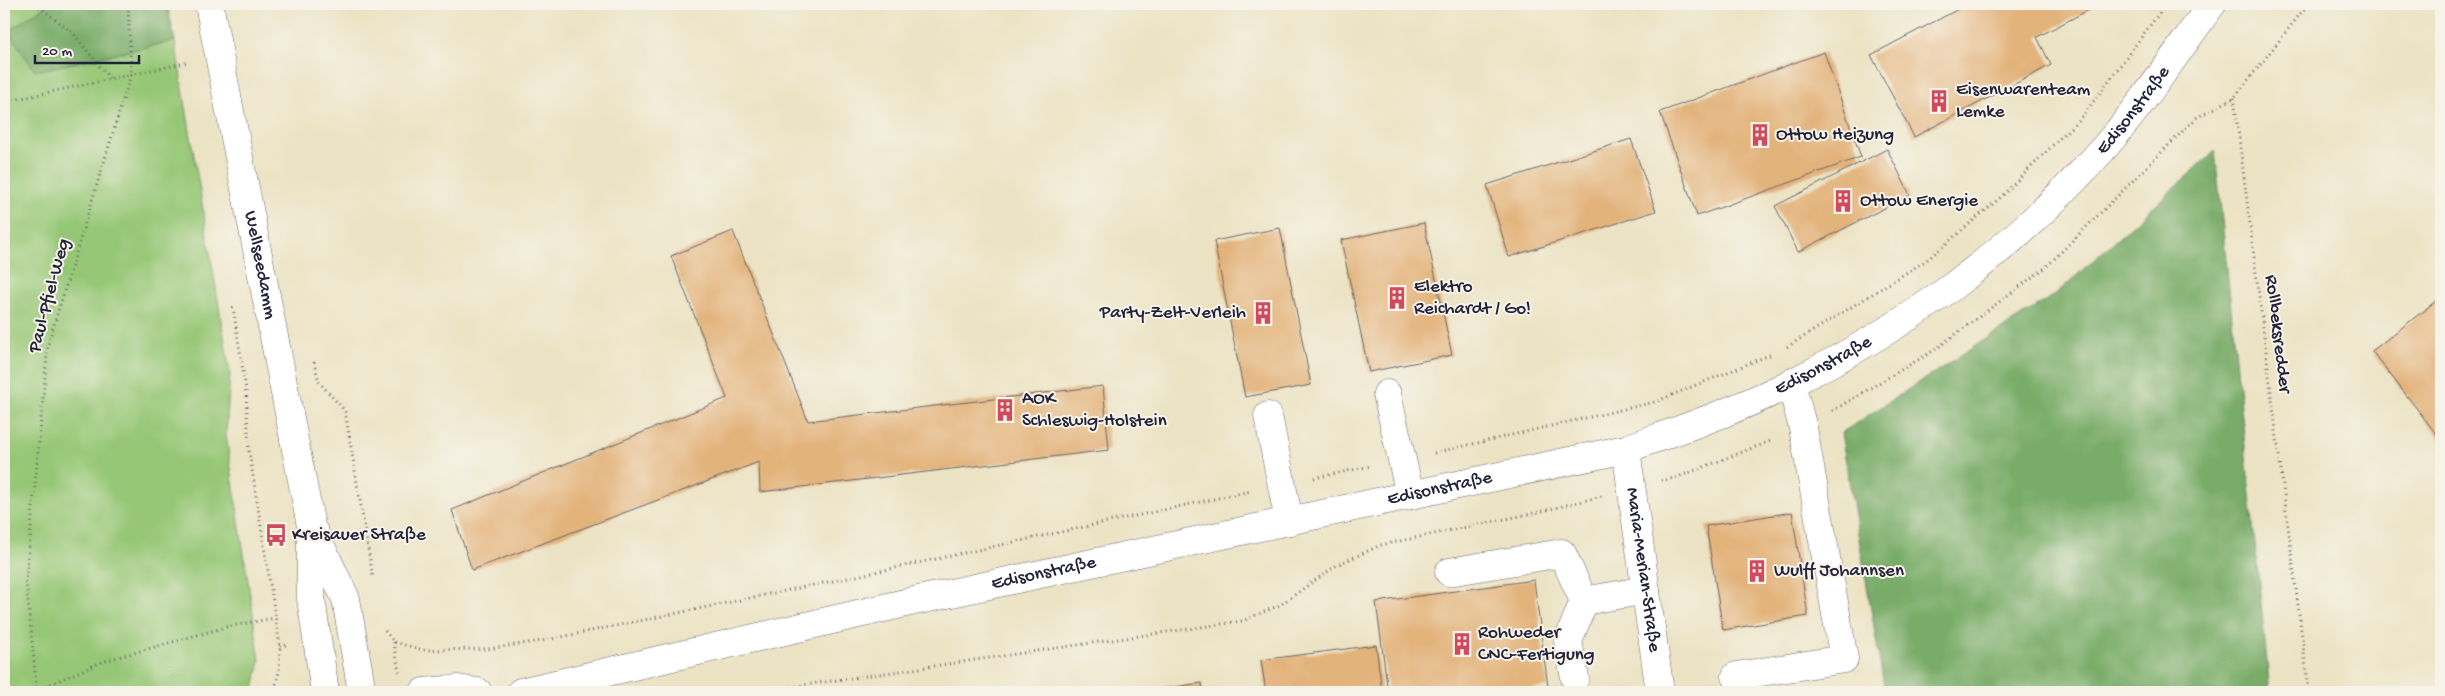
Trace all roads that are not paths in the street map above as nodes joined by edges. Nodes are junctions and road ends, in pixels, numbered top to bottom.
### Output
1 (209, 4) edge
2 (2212, 4) edge
3 (1791, 384) junction
4 (1387, 394) dead end
5 (1268, 416) dead end
6 (1626, 449) junction
7 (1410, 495) junction
8 (1289, 521) junction
9 (311, 526) junction
10 (1449, 572) dead end
11 (1646, 590) junction
12 (1584, 601) junction
13 (1736, 676) dead end
14 (1575, 678) dead end
15 (325, 692) edge
16 (362, 692) edge
17 (424, 692) edge
18 (478, 692) edge
19 (521, 692) edge
20 (1660, 692) edge

1 - 9 street, Wellseedamm
2 - 3 street, Edisonstraße
3 - 6 street, Edisonstraße
3 - 13 street
4 - 7 street
5 - 8 street
6 - 7 street, Edisonstraße
6 - 11 street, Maria-Merian-Straße
7 - 8 street, Edisonstraße
8 - 19 street, Edisonstraße
9 - 15 street, Wellseedamm
9 - 16 street, Wellseedamm
10 - 12 street
11 - 12 street
11 - 20 street, Maria-Merian-Straße
12 - 14 street
17 - 18 street

